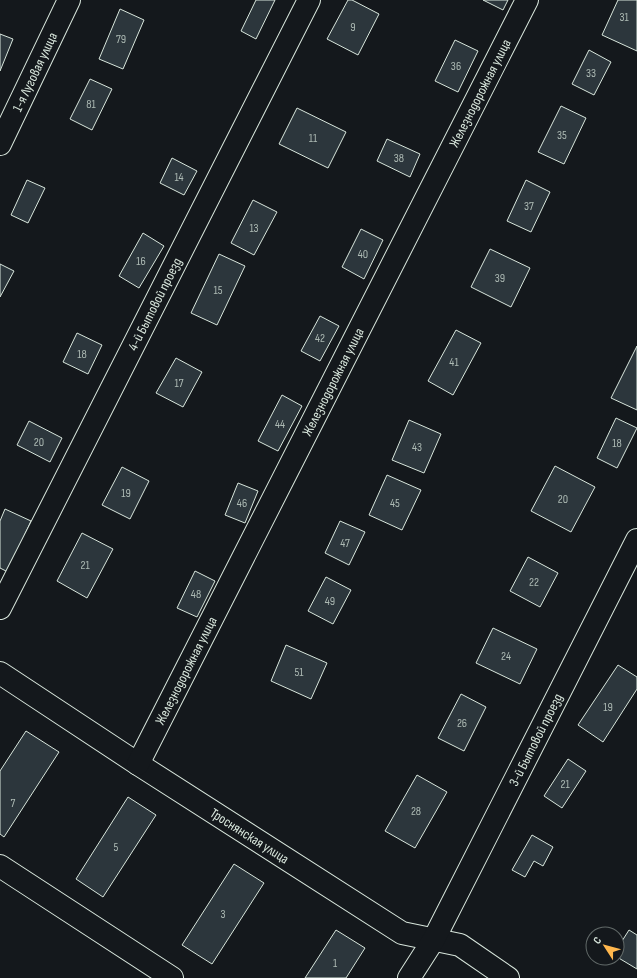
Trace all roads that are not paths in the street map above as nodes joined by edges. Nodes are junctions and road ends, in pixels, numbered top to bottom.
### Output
1 (69, 0) edge
2 (309, 0) edge
3 (527, 0) edge
4 (0, 144) edge
5 (637, 540) edge
6 (0, 608) edge
7 (0, 673) edge
8 (138, 764) junction
9 (0, 866) edge
10 (434, 939) junction
11 (172, 978) edge
12 (409, 978) edge
13 (508, 978) edge

1 - 4 street, 1-я Луговая улица
2 - 6 street, 4-й Бытовой проезд
3 - 8 street, Железнодорожная улица
5 - 10 street, 3-й Бытовой проезд
7 - 8 street, Троснянская улица
8 - 10 street, Троснянская улица
9 - 11 street
10 - 12 street, 3-й Бытовой проезд
10 - 13 street, Троснянская улица

